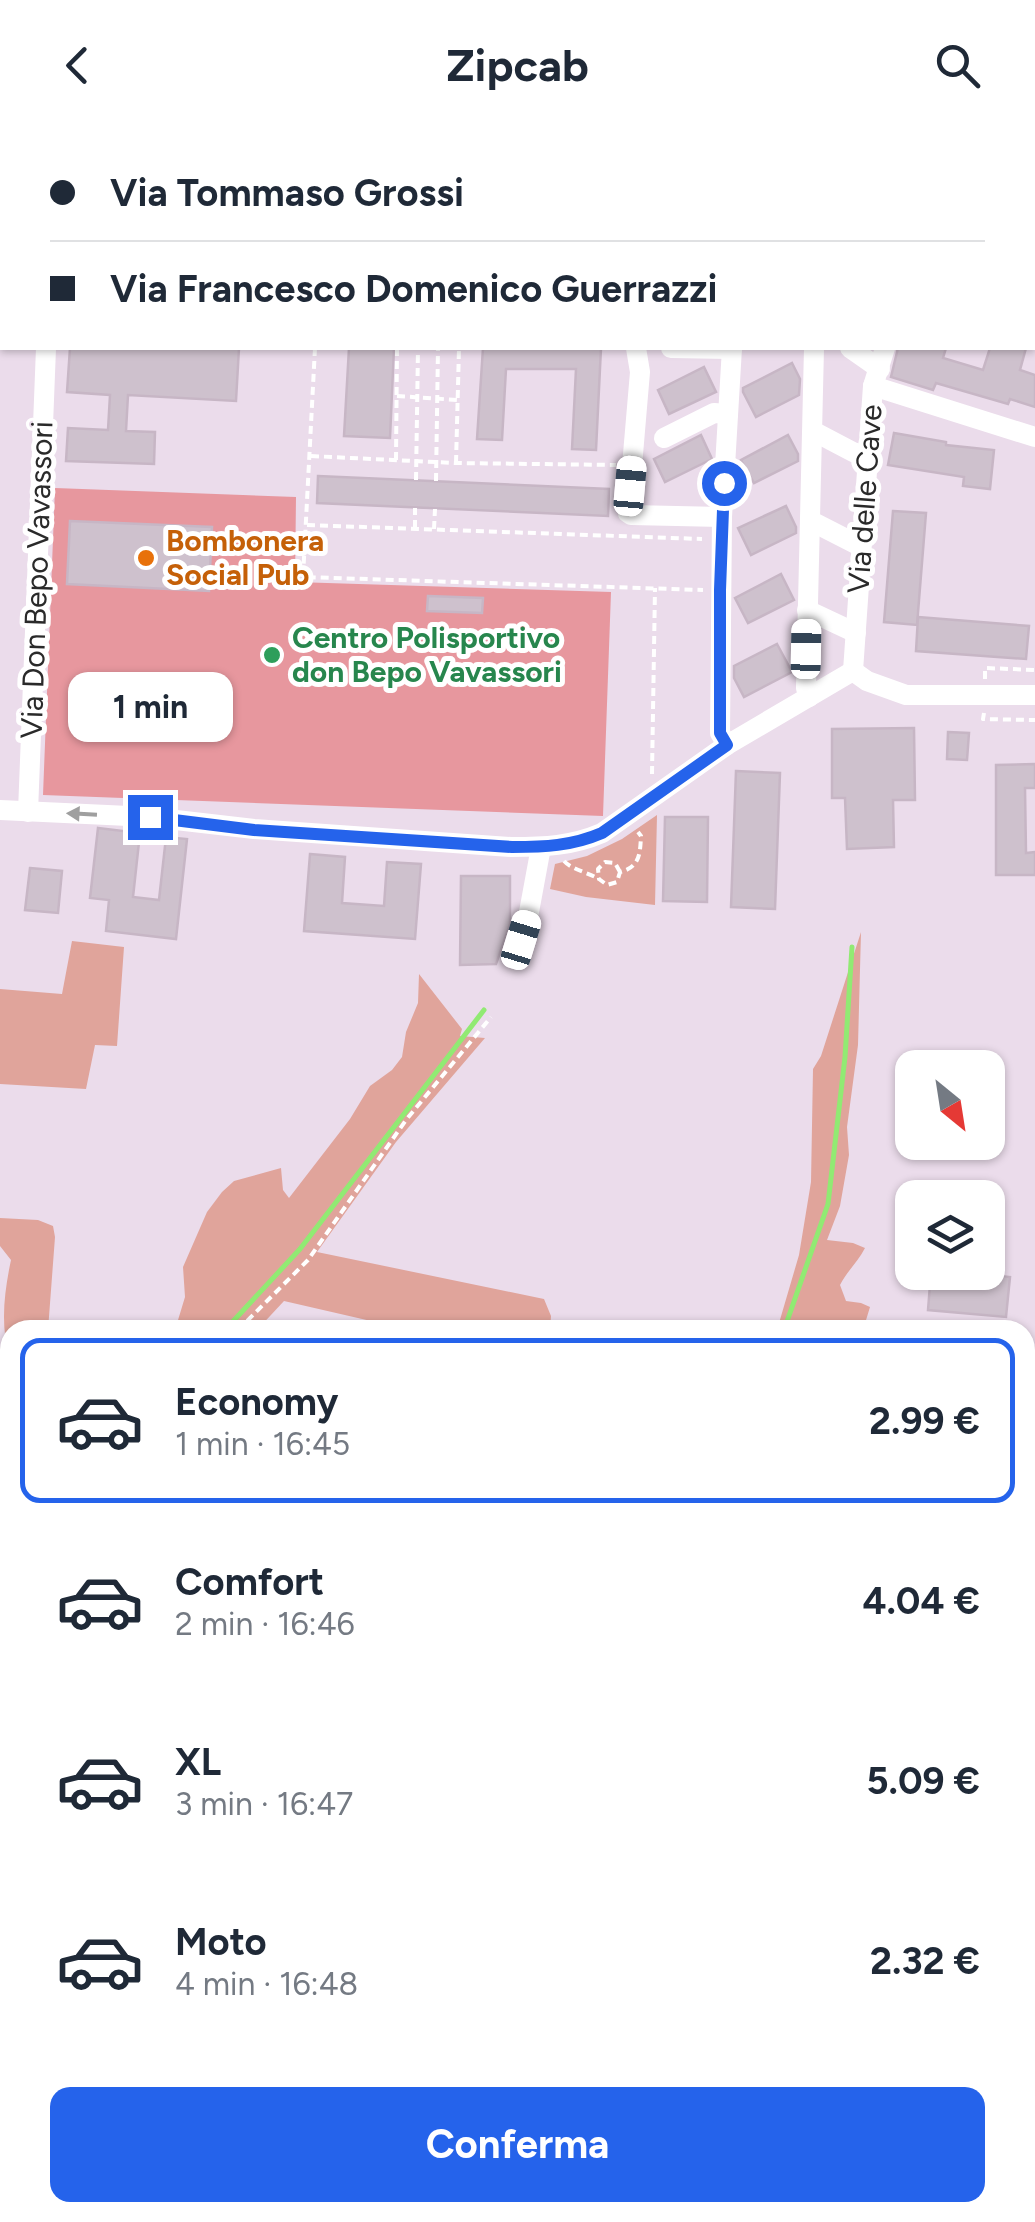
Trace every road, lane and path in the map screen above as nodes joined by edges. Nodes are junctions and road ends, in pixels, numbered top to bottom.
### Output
1 (46, 350) edge
2 (315, 350) edge
3 (398, 350) edge
4 (418, 350) edge
5 (438, 350) edge
6 (458, 350) edge
7 (636, 350) edge
8 (732, 350) edge
9 (814, 350) edge
10 (852, 350) edge
11 (884, 350) edge
12 (876, 378) junction
13 (397, 396) junction
14 (417, 398) junction
15 (437, 398) junction
16 (457, 400) junction
17 (728, 414) junction
18 (813, 431) junction
19 (1035, 437) edge
20 (664, 438) dead end
21 (310, 456) junction
22 (868, 457) junction
23 (396, 460) junction
24 (416, 461) junction
25 (436, 462) junction
26 (456, 463) junction
27 (631, 465) junction
28 (416, 480) dead end
29 (436, 481) dead end
30 (416, 508) dead end
31 (435, 509) dead end
32 (722, 517) junction
33 (810, 521) junction
34 (306, 524) junction
35 (415, 528) junction
36 (434, 528) junction
37 (722, 540) junction
38 (860, 546) junction
39 (656, 588) junction
40 (720, 590) junction
41 (807, 610) junction
42 (856, 632) junction
43 (853, 671) junction
44 (1035, 695) edge
45 (809, 698) junction
46 (727, 745) junction
47 (652, 798) junction
48 (0, 810) edge
49 (28, 812) junction
50 (632, 824) dead end
51 (541, 847) junction
52 (561, 857) dead end
53 (620, 872) junction
54 (599, 880) junction
55 (521, 940) dead end
56 (491, 1017) dead end
57 (248, 1320) edge

1 - 49 street, Via Don Bepo Vavassori
2 - 21 path
3 - 13 path
4 - 14 path
5 - 15 path
6 - 16 path
7 - 27 street
8 - 17 street
9 - 18 street
10 - 12 street
11 - 12 street, Via delle Cave
12 - 19 street, Via delle Cave
12 - 22 street, Via delle Cave
13 - 14 path
13 - 23 path
14 - 15 path
14 - 24 path
15 - 16 path
15 - 25 path
16 - 26 path
17 - 20 street
17 - 32 street
18 - 22 street
18 - 33 street
21 - 23 path
21 - 34 path
22 - 38 street, Via delle Cave
23 - 24 path
24 - 25 path
24 - 28 path
25 - 26 path
25 - 29 path
26 - 27 path
27 - 32 street
30 - 35 path
31 - 36 path
32 - 37 street
33 - 38 street
33 - 41 street
34 - 35 path
34 - 39 path
35 - 36 path
36 - 37 path
37 - 40 street
38 - 42 street, Via delle Cave
39 - 40 path
39 - 47 path
40 - 46 street
41 - 42 street
41 - 45 street
42 - 43 street, Via delle Cave
43 - 44 street
43 - 45 street
45 - 46 street
46 - 47 street
47 - 51 street
48 - 49 street
51 -> 49 street
50 - 53 path
51 - 55 street
52 - 54 path
53 - 54 path
53 - 54 path
56 - 57 path

